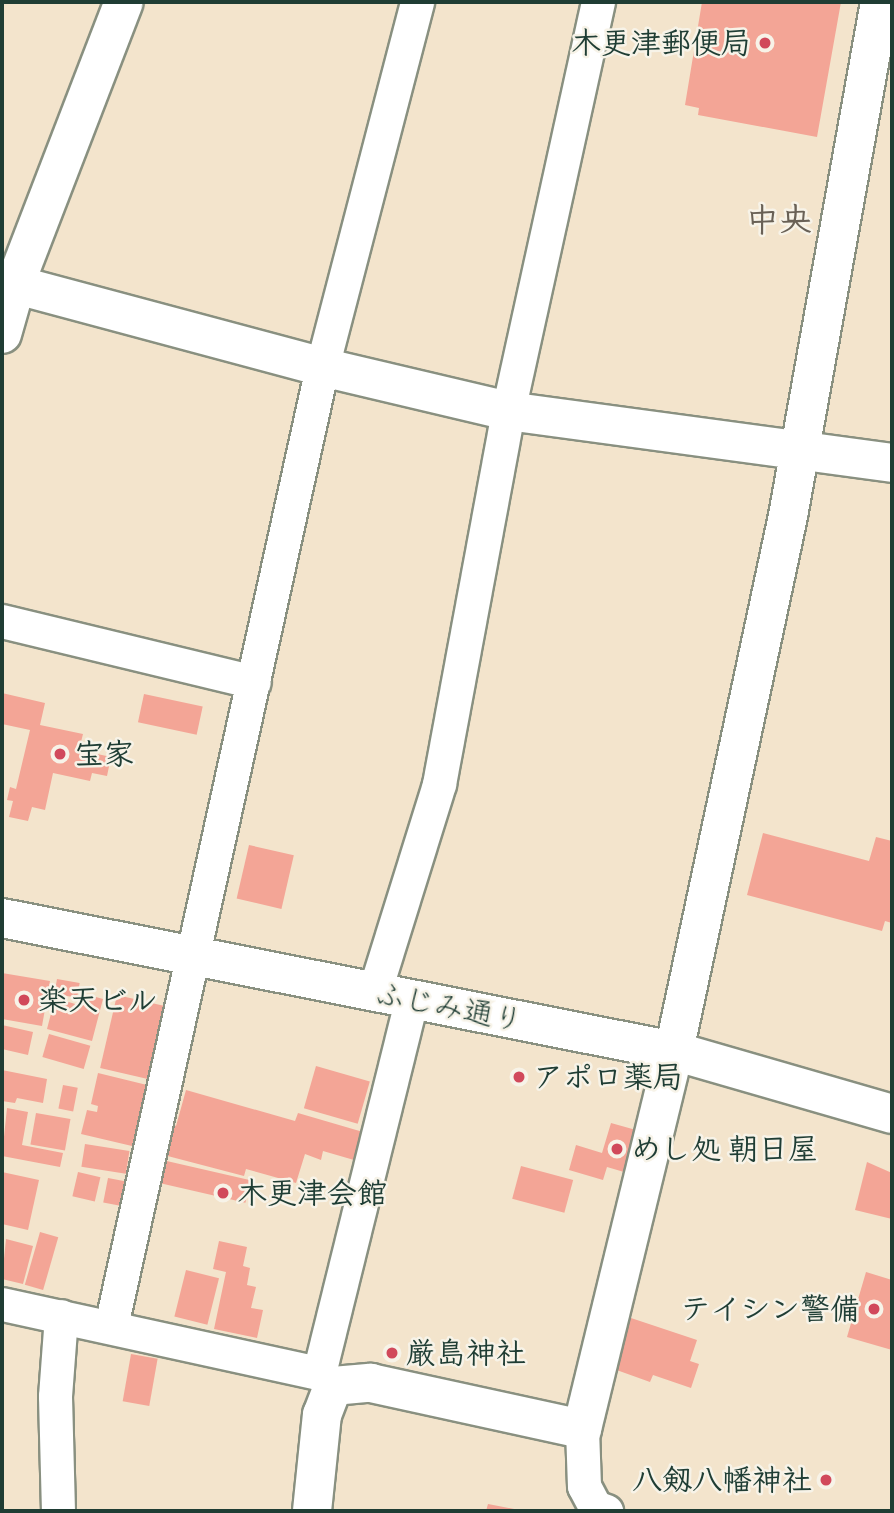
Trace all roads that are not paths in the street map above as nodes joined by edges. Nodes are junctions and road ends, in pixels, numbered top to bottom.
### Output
1 (124, 2) edge
2 (417, 2) edge
3 (598, 2) edge
4 (880, 2) edge
5 (9, 283) edge
6 (2, 334) edge
7 (322, 367) junction
8 (508, 411) junction
9 (799, 452) junction
10 (892, 463) edge
11 (2, 621) edge
12 (254, 682) junction
13 (2, 918) edge
14 (195, 957) junction
15 (374, 993) junction
16 (411, 1001) junction
17 (674, 1051) junction
18 (892, 1114) edge
19 (2, 1304) edge
20 (61, 1316) junction
21 (111, 1326) junction
22 (326, 1379) junction
23 (582, 1429) junction
24 (598, 1510) edge
25 (58, 1511) edge
26 (312, 1511) edge

1 - 5 street
2 - 7 street
3 - 8 street
4 - 9 street
5 - 6 street
5 - 7 street
7 - 8 street
7 - 12 street
8 - 9 street
8 - 15 street
9 - 10 street
9 - 17 street
11 - 12 street
12 - 14 street
13 - 14 street, ふじみ通り
14 - 15 street, ふじみ通り
14 - 21 street
15 - 16 street, ふじみ通り
16 - 17 street, ふじみ通り
16 - 22 street
17 - 18 street, ふじみ通り
17 - 23 street
19 - 20 street
20 - 21 street
20 - 25 street
21 - 22 street
22 - 23 street
22 - 26 street
23 - 24 street

